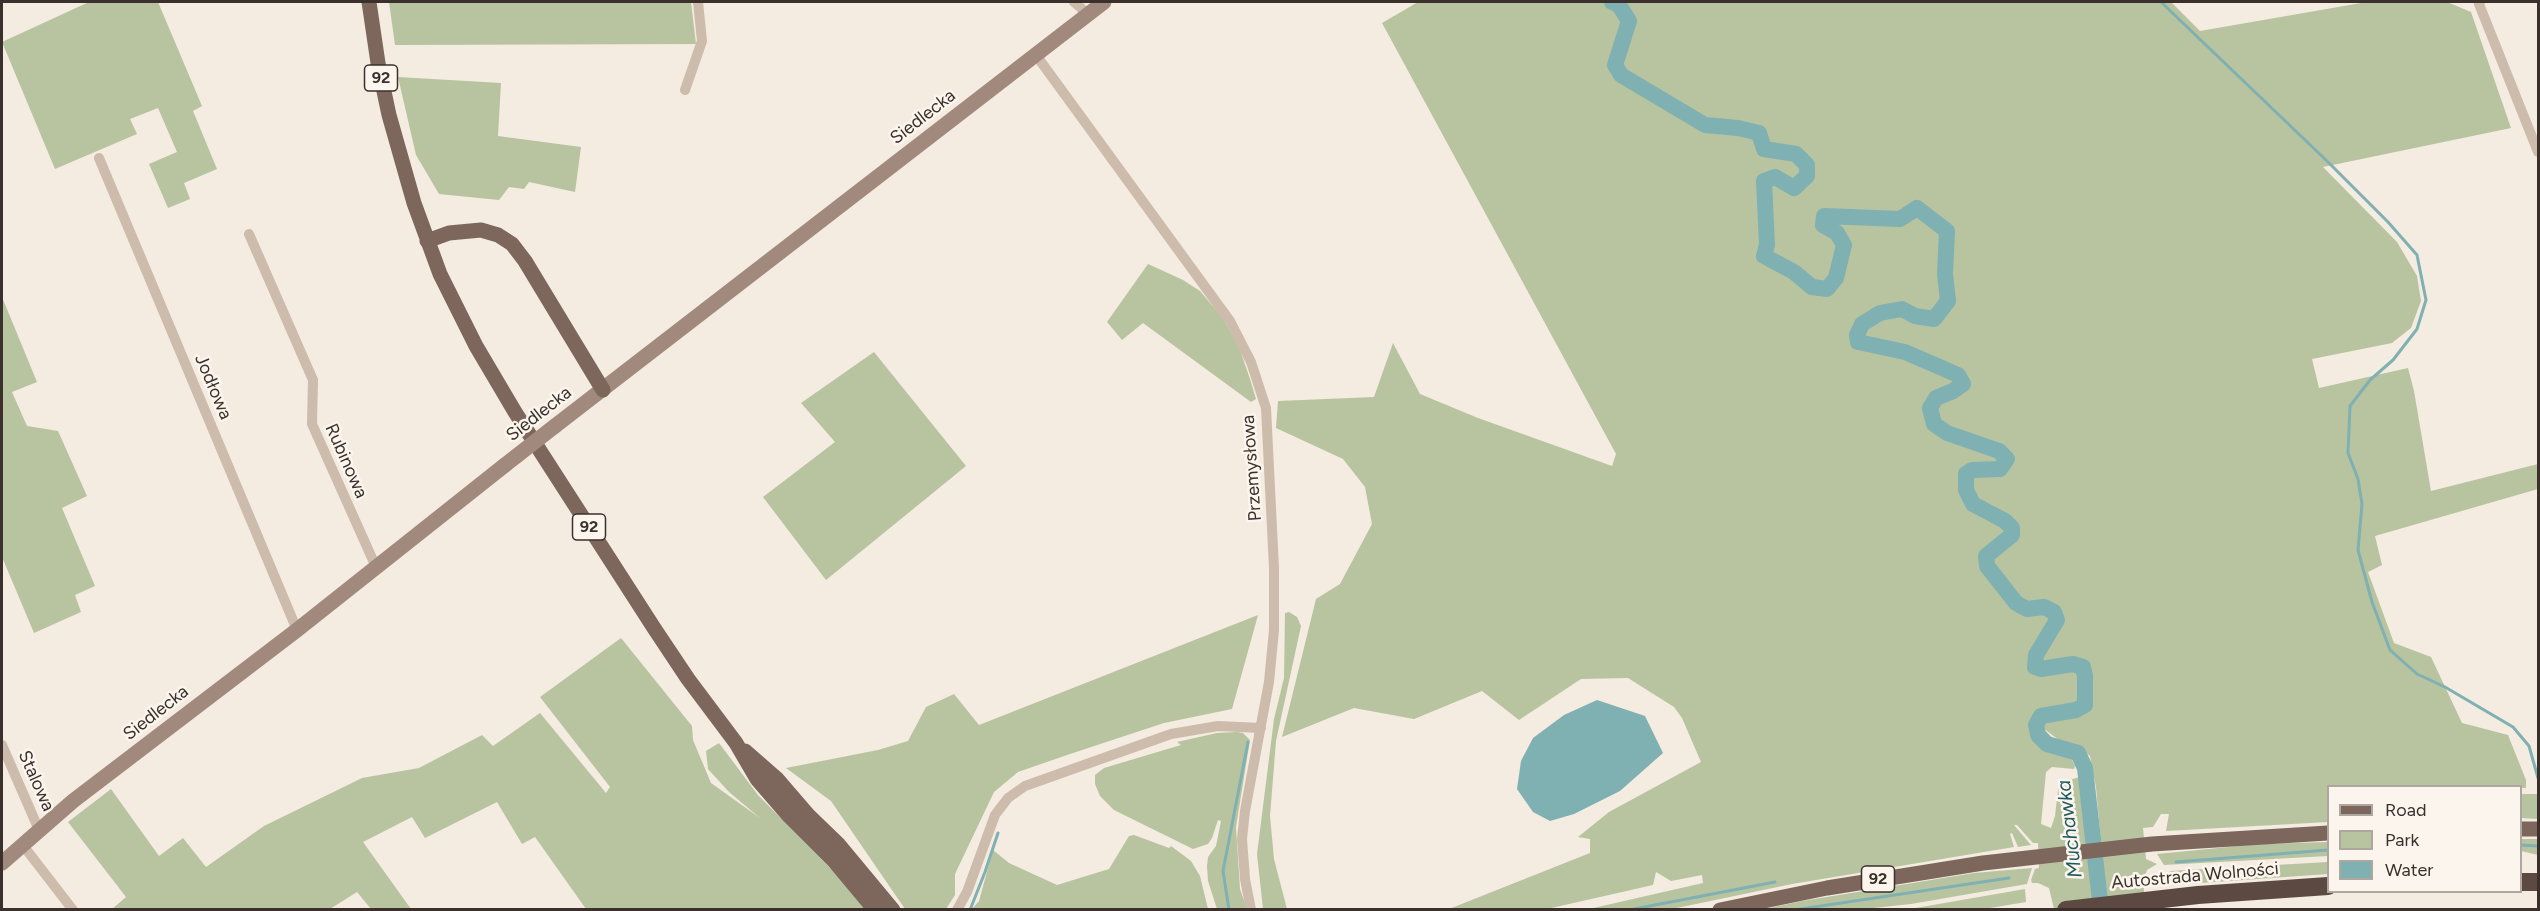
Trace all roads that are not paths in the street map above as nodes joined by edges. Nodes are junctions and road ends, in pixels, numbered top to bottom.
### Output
1 (369, 2) edge
2 (698, 2) edge
3 (1074, 2) edge
4 (1104, 2) edge
5 (2478, 2) edge
6 (1088, 14) junction
7 (1036, 55) junction
8 (685, 90) dead end
9 (2534, 128) edge
10 (2538, 152) edge
11 (99, 158) dead end
12 (249, 234) dead end
13 (427, 241) junction
14 (603, 390) junction
15 (376, 567) junction
16 (297, 630) junction
17 (1261, 728) junction
18 (736, 743) junction
19 (2, 745) edge
20 (2522, 829) edge
21 (2538, 829) edge
22 (39, 830) junction
23 (2327, 833) edge
24 (22, 844) junction
25 (2, 863) edge
26 (2522, 882) edge
27 (2538, 882) edge
28 (2327, 886) edge
29 (73, 909) edge
30 (876, 909) edge
31 (893, 909) edge
32 (957, 909) edge
33 (1251, 909) edge
34 (1720, 909) edge
35 (2066, 909) edge

1 - 13 main road, 92
2 - 8 street
3 - 6 street
4 - 6 main road, Siedlecka
5 - 9 street
6 - 7 main road, Siedlecka
7 - 14 main road, Siedlecka
7 - 17 street, Przemysłowa
9 - 10 street
11 - 16 street, Jodłowa
12 - 15 street, Rubinowa
13 - 14 main road
13 - 18 main road, 92
14 - 15 main road, Siedlecka, bridge
15 - 16 main road, Siedlecka
16 - 22 main road, Siedlecka
17 - 32 street
17 - 33 street, Przemysłowa
18 - 30 main road, 92
18 - 31 main road, 92
19 - 22 street, Stalowa
20 - 21 main road
22 - 24 main road, Siedlecka
23 - 34 main road, 92
24 - 25 main road, Siedlecka
24 - 29 street
26 - 27 highway
28 - 35 highway, Autostrada Wolności

